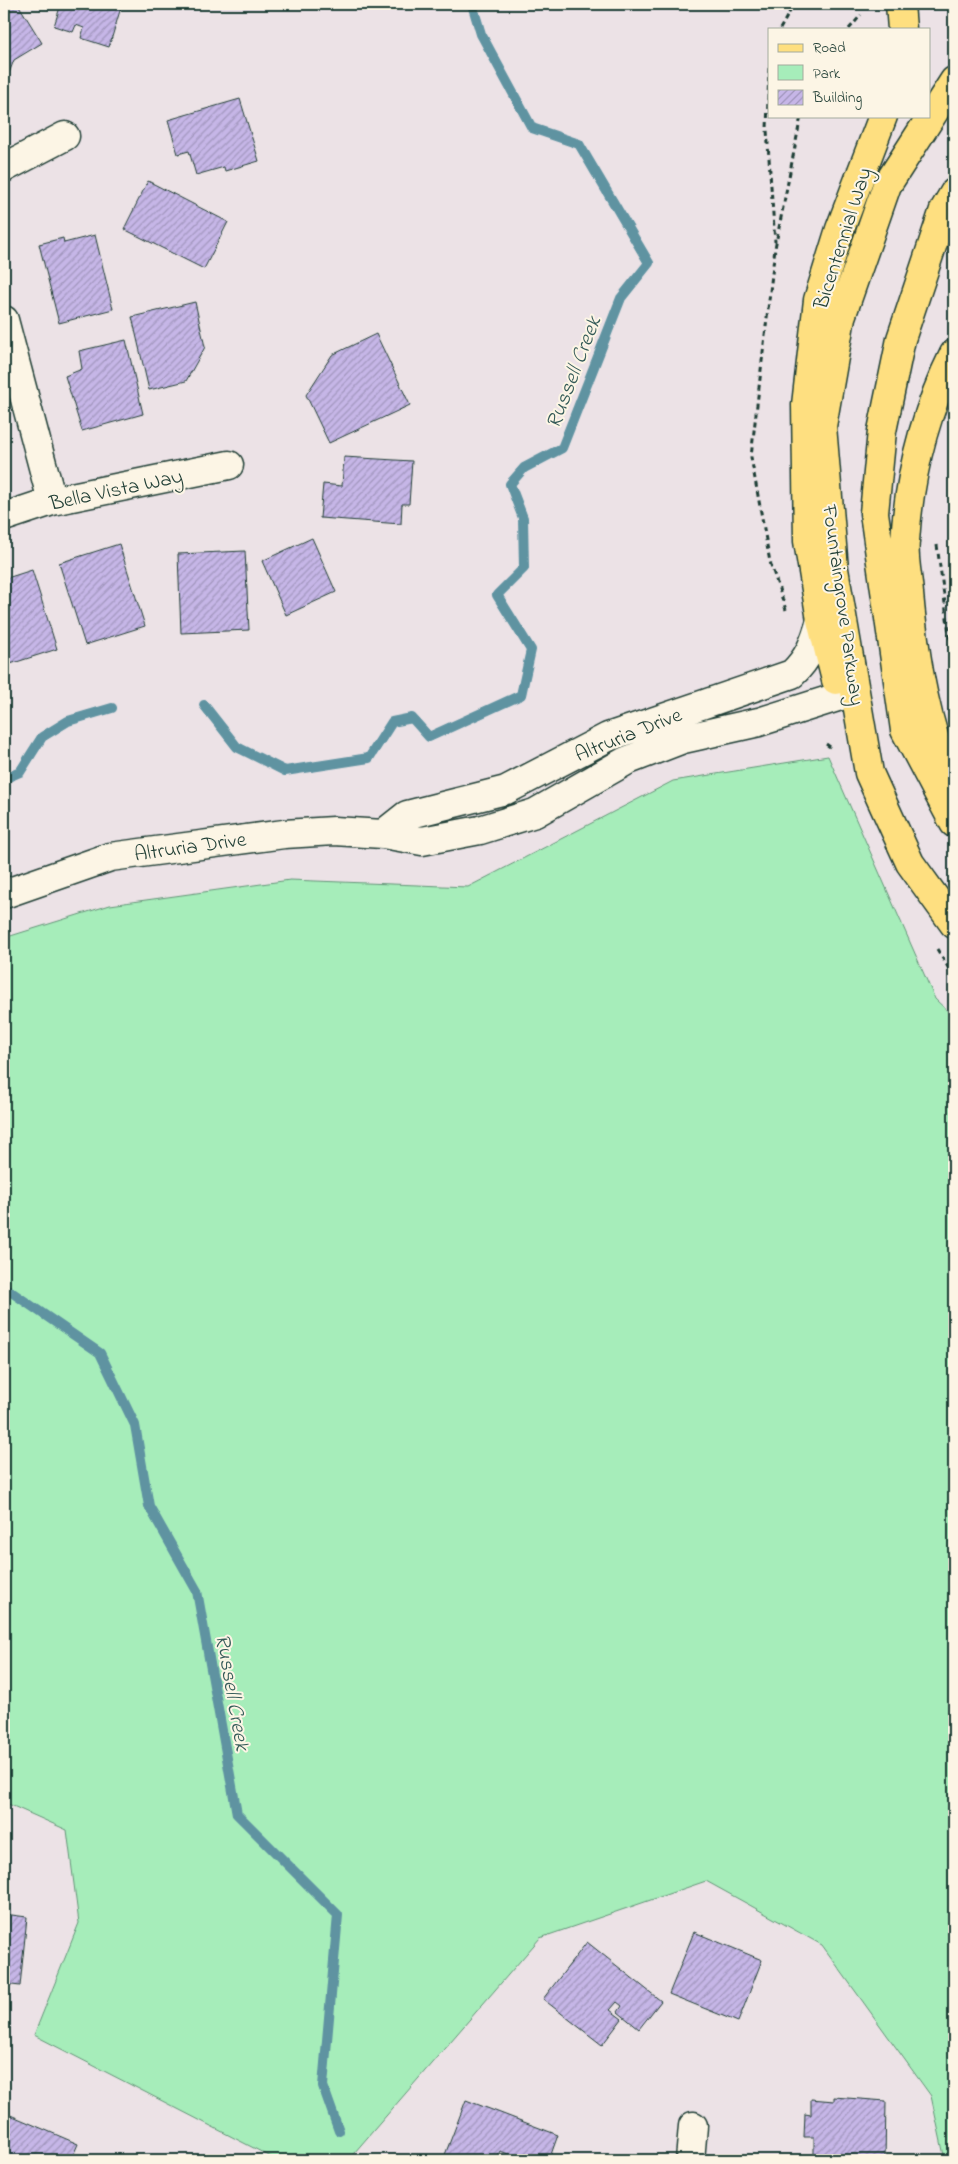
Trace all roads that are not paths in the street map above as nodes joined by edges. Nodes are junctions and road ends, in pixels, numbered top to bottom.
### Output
1 (900, 4) edge
2 (902, 28) edge
3 (954, 81) edge
4 (883, 118) edge
5 (65, 136) dead end
6 (4, 168) edge
7 (954, 193) edge
8 (4, 320) edge
9 (954, 354) edge
10 (229, 465) dead end
11 (52, 502) junction
12 (4, 517) edge
13 (821, 620) junction
14 (841, 696) junction
15 (869, 773) junction
16 (954, 791) edge
17 (954, 823) edge
18 (382, 834) junction
19 (4, 894) edge
20 (954, 924) edge
21 (693, 2126) dead end
22 (690, 2160) edge

1 - 2 main road
3 - 15 main road, Fountaingrove Parkway
4 - 13 main road, Bicentennial Way
5 - 6 street
7 - 17 main road, Fountaingrove Parkway
8 - 11 street
9 - 16 main road
10 - 11 street, Bella Vista Way
11 - 12 street, Bella Vista Way
13 - 14 main road, Bicentennial Way
13 - 18 street, Altruria Drive
14 - 15 main road, Bicentennial Way
14 - 18 street, Altruria Drive
15 - 20 main road, Fountaingrove Parkway
18 - 19 street, Altruria Drive
21 - 22 street

